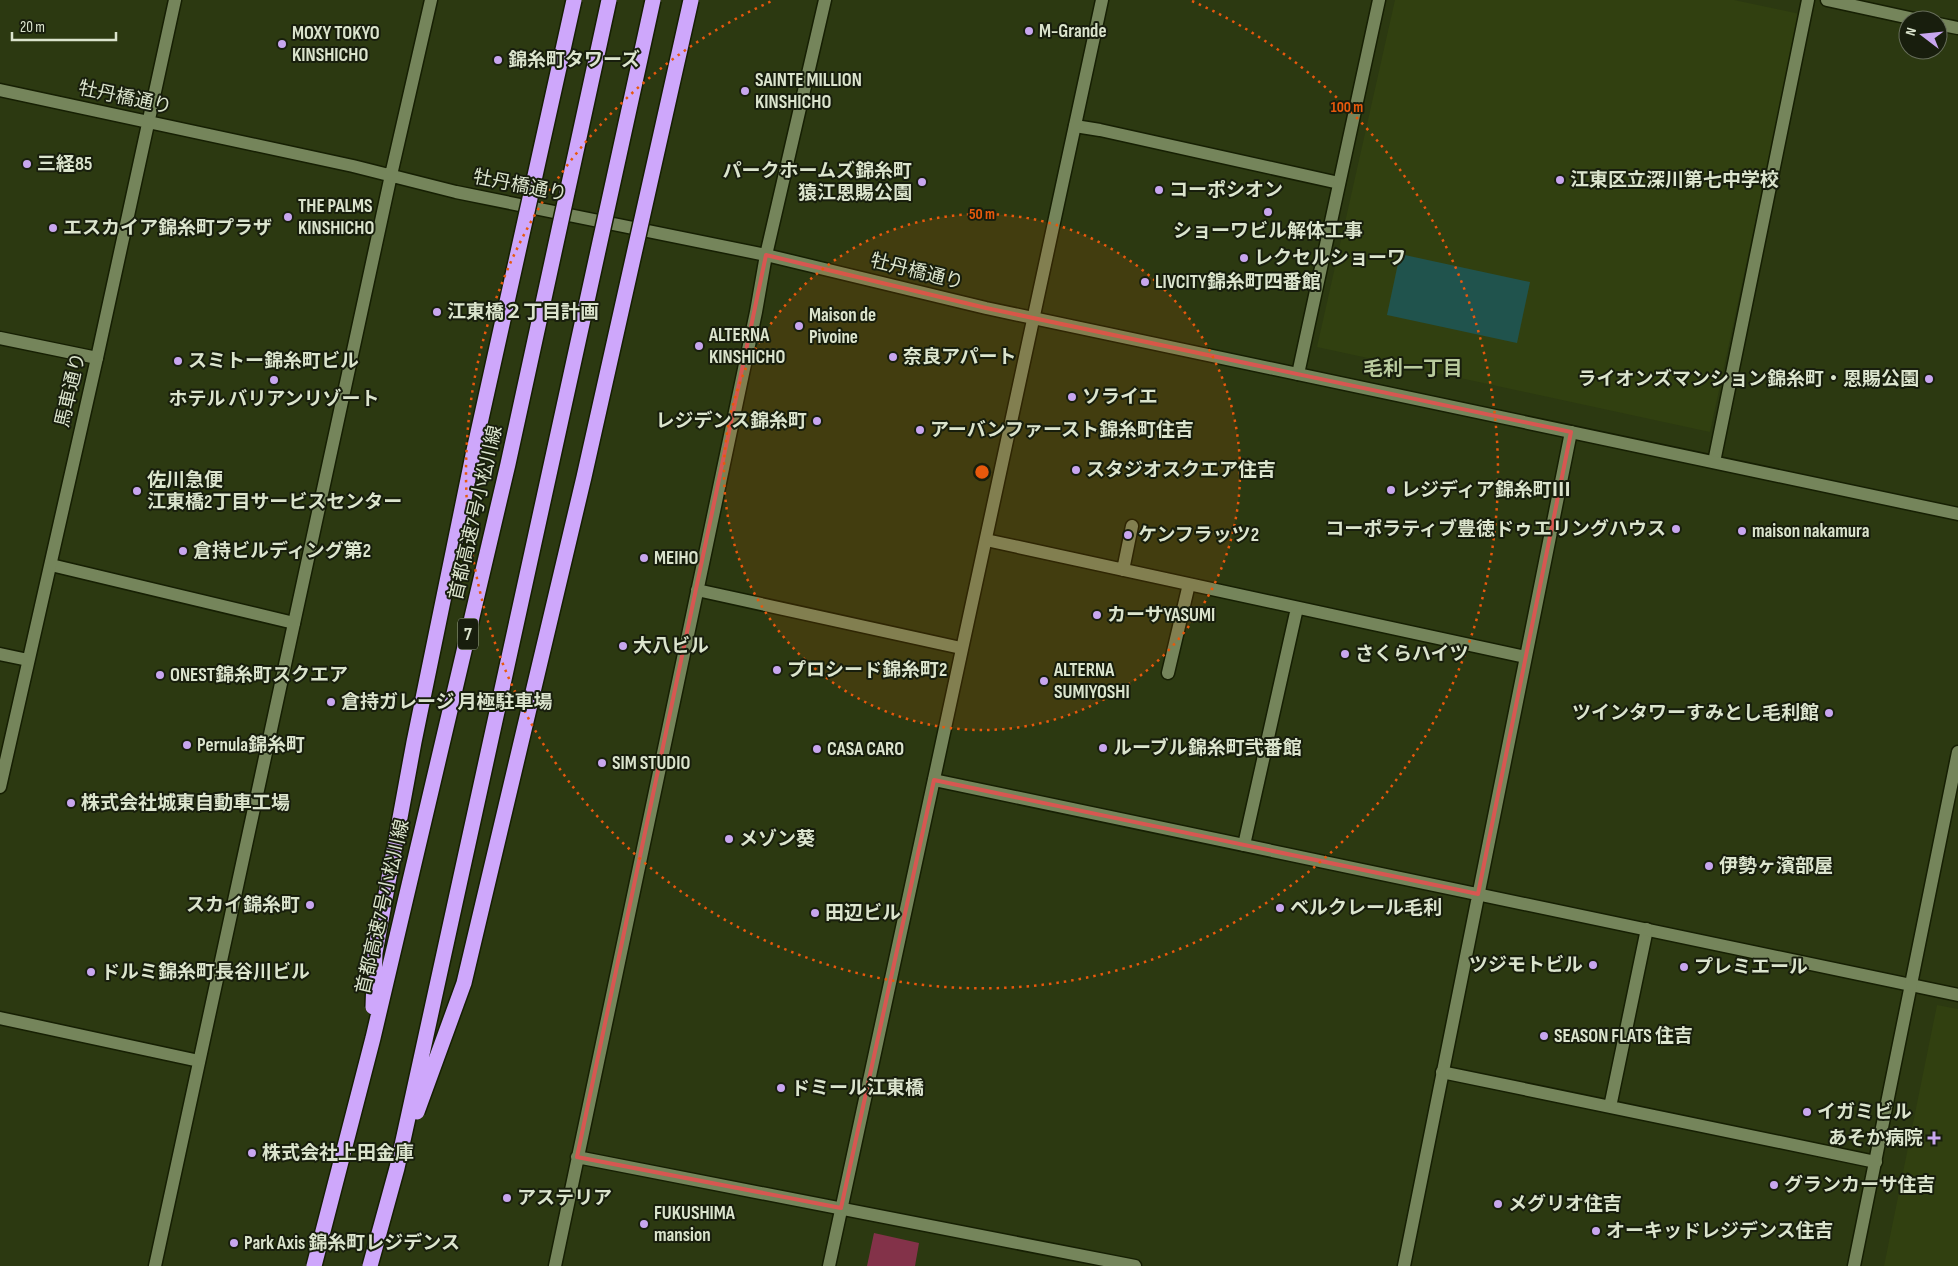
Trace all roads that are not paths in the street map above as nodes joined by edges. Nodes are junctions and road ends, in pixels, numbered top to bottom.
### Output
1 (175, 0) edge
2 (431, 0) edge
3 (574, 0) edge
4 (609, 0) edge
5 (653, 0) edge
6 (691, 0) edge
7 (824, 0) edge
8 (1102, 0) edge
9 (1379, 0) edge
10 (1808, 0) edge
11 (1827, 0) edge
12 (1898, 15) edge
13 (0, 90) edge
14 (148, 122) junction
15 (1075, 126) junction
16 (391, 175) junction
17 (1339, 183) junction
18 (766, 255) junction
19 (1033, 318) junction
20 (0, 338) edge
21 (97, 358) junction
22 (1298, 374) junction
23 (1571, 432) junction
24 (1714, 462) junction
25 (1958, 514) edge
26 (1132, 526) dead end
27 (986, 540) junction
28 (51, 565) junction
29 (1123, 570) junction
30 (1188, 584) junction
31 (697, 590) junction
32 (1297, 608) junction
33 (294, 623) junction
34 (961, 648) junction
35 (0, 654) edge
36 (1525, 657) junction
37 (28, 660) junction
38 (1168, 673) dead end
39 (1957, 758) edge
40 (934, 780) junction
41 (0, 787) edge
42 (1244, 845) junction
43 (1478, 894) junction
44 (1647, 929) junction
45 (1911, 985) junction
46 (1958, 995) edge
47 (0, 1018) edge
48 (373, 1038) junction
49 (199, 1061) junction
50 (1442, 1072) junction
51 (1610, 1107) junction
52 (577, 1157) junction
53 (1876, 1162) junction
54 (397, 1168) junction
55 (841, 1208) junction
56 (155, 1266) edge
57 (314, 1266) edge
58 (370, 1266) edge
59 (555, 1266) edge
60 (829, 1266) edge
61 (1135, 1266) edge
62 (1404, 1266) edge
63 (1854, 1266) edge

1 - 14 street, 馬車通り
2 - 16 street
3 - 48 highway, bridge
4 - 48 highway, 首都高速7号小松川線 / 7, bridge
5 - 54 highway, bridge
6 - 54 highway, bridge
7 - 18 street
8 - 15 street
9 - 17 street
10 - 24 street
11 - 12 street
13 - 14 street, 牡丹橋通り
14 - 16 street, 牡丹橋通り
14 - 21 street, 馬車通り
15 - 17 street
15 - 19 street
16 - 18 street, 牡丹橋通り
16 - 33 street
17 - 22 street
18 - 19 street, 牡丹橋通り
18 - 31 street
19 - 22 street, 牡丹橋通り
19 - 27 street
20 - 21 street
21 - 28 street, 馬車通り
22 - 23 street, 牡丹橋通り
23 - 24 street, 牡丹橋通り
23 - 36 street
24 - 25 street, 牡丹橋通り
26 - 29 street
27 - 29 street
27 - 34 street
28 - 33 street
28 - 37 street, 馬車通り
29 - 30 street
30 - 32 street
30 - 38 street
31 - 34 street
31 - 52 street
32 - 36 street
32 - 42 street
33 - 49 street
34 - 40 street
35 - 37 street
36 - 43 street
37 - 41 street, 馬車通り
39 - 45 street
40 - 42 street
40 - 55 street
42 - 43 street
43 - 44 street
43 - 50 street
44 - 45 street
44 - 51 street
45 - 46 street
45 - 53 street
47 - 49 street
48 - 57 highway, 首都高速7号小松川線 / 7, bridge
49 - 56 street
50 - 51 street
50 - 62 street
51 - 53 street
52 - 55 street
52 - 59 street
53 - 63 street
54 - 58 highway, bridge
55 - 60 street
55 - 61 street

